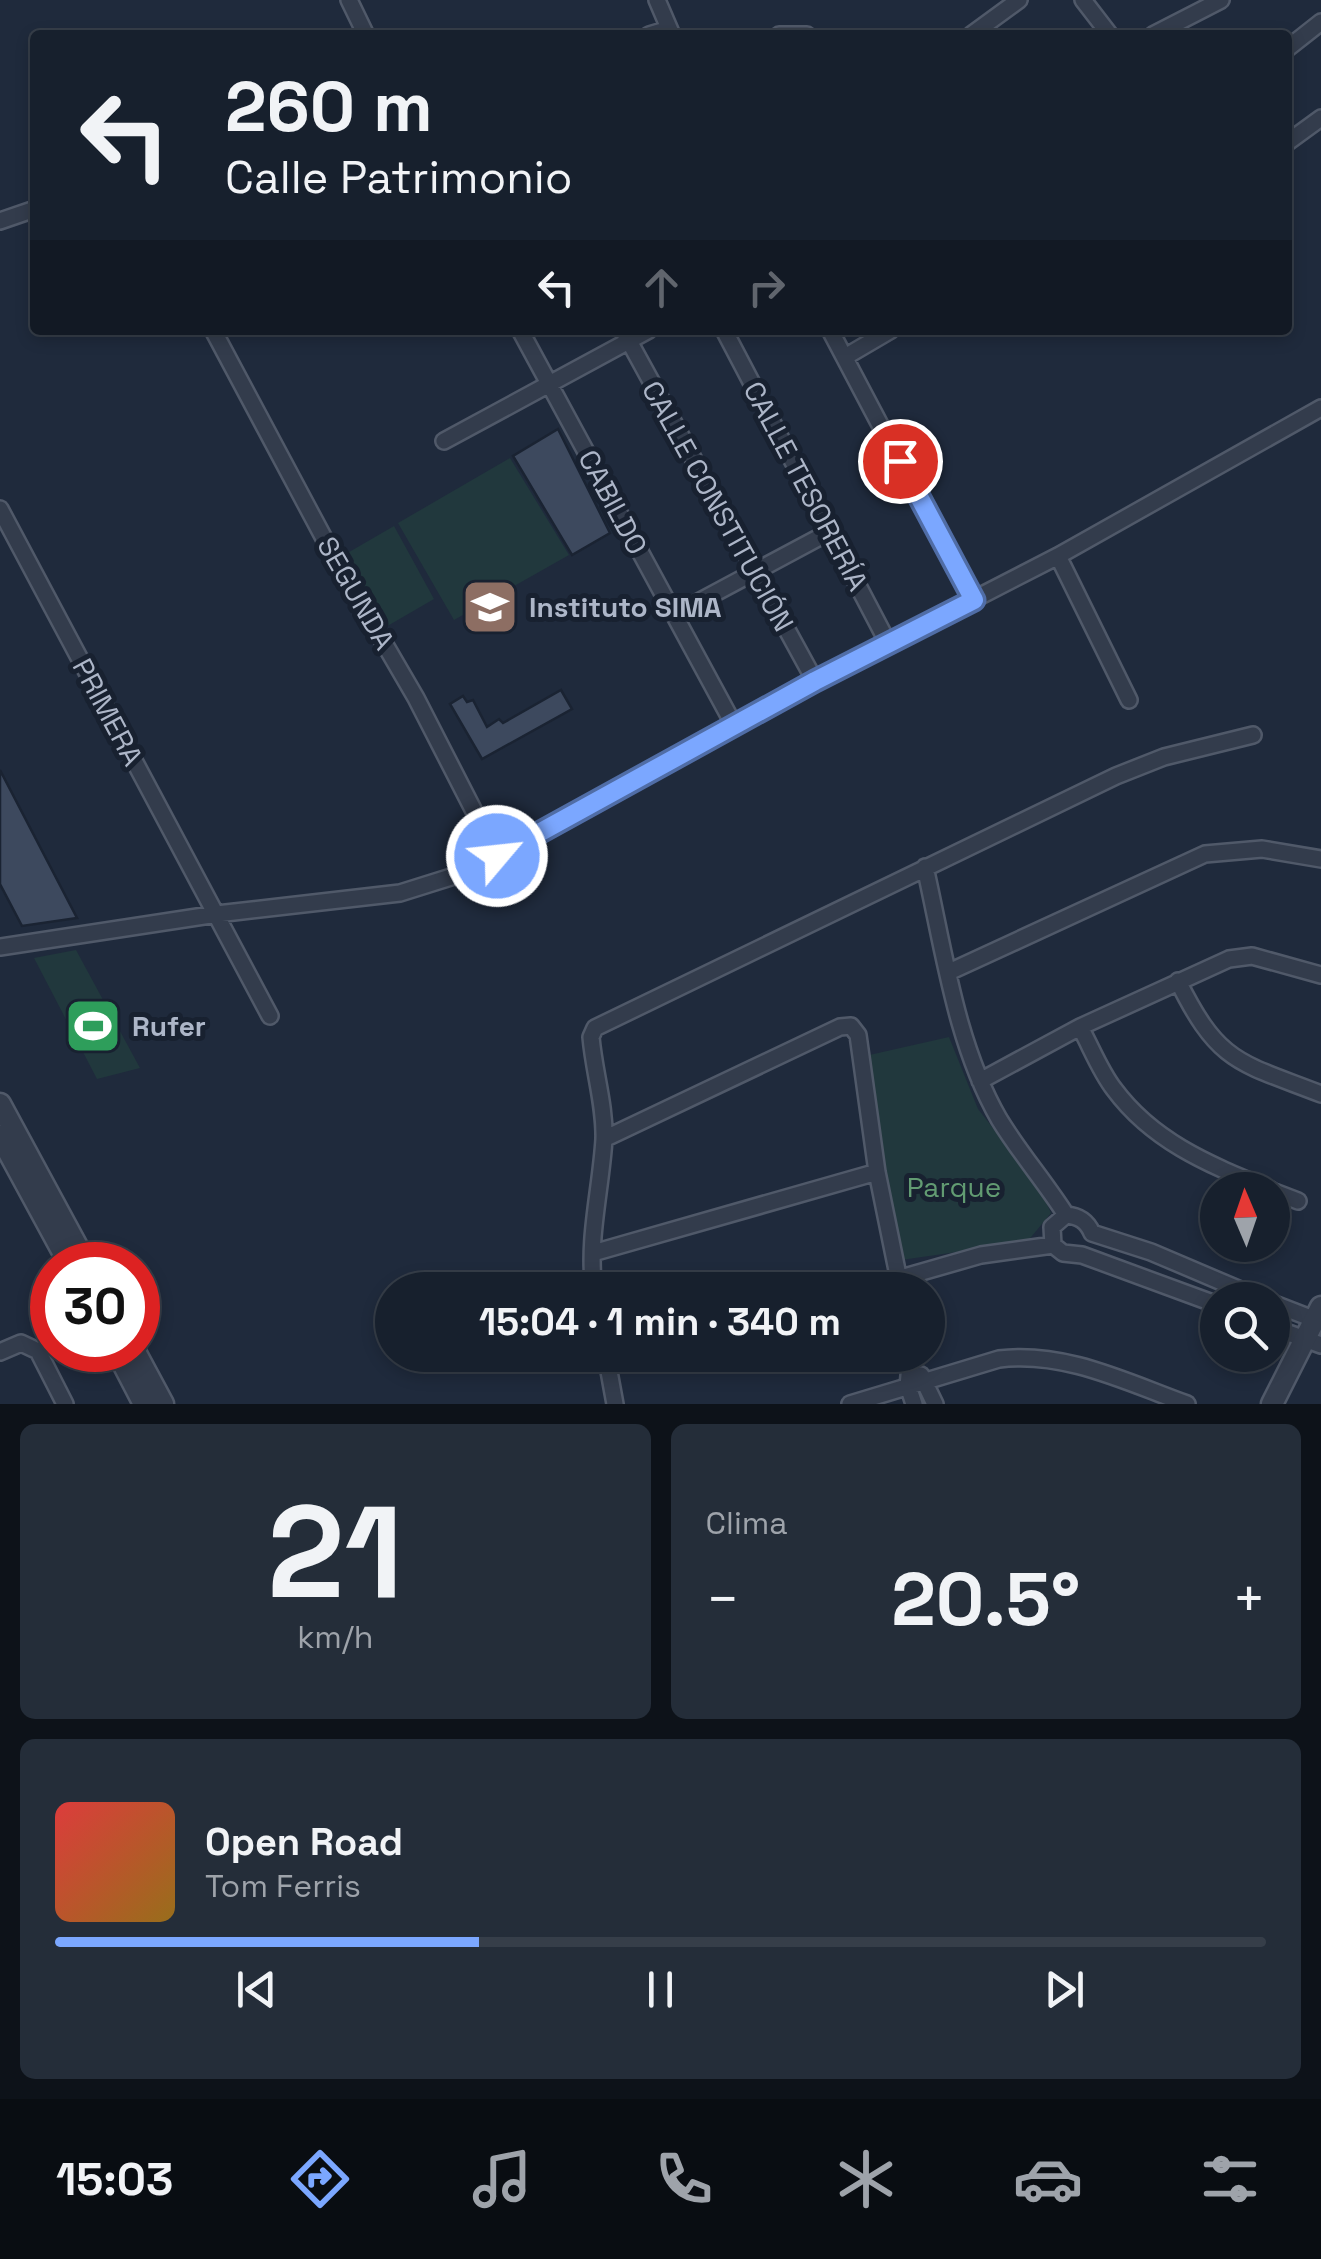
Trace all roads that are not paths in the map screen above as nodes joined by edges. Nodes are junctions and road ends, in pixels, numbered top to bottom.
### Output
1 (349, 0) edge
2 (657, 0) edge
3 (1018, 0) edge
4 (1083, 0) edge
5 (1221, 0) edge
6 (1321, 22) edge
7 (364, 30) edge
8 (670, 30) edge
9 (978, 30) edge
10 (1106, 30) edge
11 (1163, 30) edge
12 (1292, 45) edge
13 (1321, 118) edge
14 (1292, 139) edge
15 (30, 211) edge
16 (0, 221) edge
17 (216, 335) edge
18 (523, 335) edge
19 (626, 335) edge
20 (727, 335) edge
21 (833, 335) edge
22 (882, 335) edge
23 (845, 357) junction
24 (550, 385) junction
25 (1321, 408) edge
26 (444, 441) dead end
27 (0, 509) edge
28 (831, 531) junction
29 (1058, 556) junction
30 (753, 572) junction
31 (974, 600) junction
32 (674, 615) junction
33 (888, 643) junction
34 (815, 681) junction
35 (1128, 700) dead end
36 (735, 727) junction
37 (1252, 735) dead end
38 (497, 856) junction
39 (1321, 858) edge
40 (925, 867) junction
41 (216, 914) junction
42 (0, 948) edge
43 (950, 972) junction
44 (1321, 975) edge
45 (1178, 981) junction
46 (270, 1016) dead end
47 (1080, 1027) junction
48 (980, 1081) junction
49 (1321, 1094) edge
50 (0, 1104) edge
51 (0, 1136) edge
52 (604, 1139) junction
53 (878, 1172) junction
54 (1228, 1172) edge
55 (1290, 1198) edge
56 (1298, 1201) dead end
57 (1066, 1215) junction
58 (1092, 1233) junction
59 (58, 1242) edge
60 (75, 1242) edge
61 (1052, 1244) junction
62 (593, 1253) junction
63 (1082, 1255) junction
64 (594, 1272) edge
65 (899, 1272) edge
66 (934, 1272) edge
67 (1217, 1282) edge
68 (1200, 1298) edge
69 (1290, 1308) edge
70 (1320, 1316) edge
71 (1290, 1333) edge
72 (1314, 1342) edge
73 (0, 1352) edge
74 (127, 1372) edge
75 (146, 1372) edge
76 (609, 1372) edge
77 (910, 1372) edge
78 (920, 1372) edge
79 (926, 1380) junction
80 (908, 1386) junction
81 (64, 1404) edge
82 (144, 1404) edge
83 (163, 1404) edge
84 (615, 1404) edge
85 (850, 1404) edge
86 (914, 1404) edge
87 (935, 1404) edge
88 (1187, 1404) edge
89 (1272, 1404) edge

1 - 7 street
2 - 8 street
3 - 9 street
4 - 10 street
5 - 11 street
6 - 12 street
13 - 14 street
15 - 16 street
17 - 38 street, SEGUNDA
18 - 24 street, CABILDO
19 - 24 street
19 - 30 street, CALLE CONSTITUCIÓN
20 - 28 street, CALLE TESORERÍA
21 - 23 street
22 - 23 street
23 - 31 street
24 - 26 street
24 - 32 street, CABILDO
25 - 29 street
27 - 41 street, PRIMERA
28 - 30 street
28 - 33 street, CALLE TESORERÍA
29 - 31 street
29 - 35 street
30 - 32 street
30 - 34 street, CALLE CONSTITUCIÓN
31 - 33 street
32 - 36 street, CABILDO
33 - 34 street
34 - 36 street
36 - 38 street
37 - 40 street
38 - 41 street
39 - 43 street
40 - 43 street
40 - 52 street
41 - 42 street
41 - 46 street, PRIMERA
43 - 48 street
44 - 45 street
45 - 47 street
45 - 49 street
47 - 48 street
47 - 54 street
48 - 57 street
50 - 60 street
51 - 59 street
52 - 53 street
52 - 62 street
53 - 62 street
53 - 65 street
55 - 56 street
57 - 58 street
57 - 61 street
58 - 63 street
58 - 67 street
61 - 63 street
61 - 66 street
62 - 64 street
63 - 68 street
69 - 70 street
70 - 72 street
71 - 72 street
72 - 89 street
73 - 81 street
74 - 82 street
75 - 83 street
76 - 84 street
77 - 80 street
78 - 79 street
79 - 80 street
79 - 87 street
79 - 88 street
80 - 85 street
80 - 86 street

